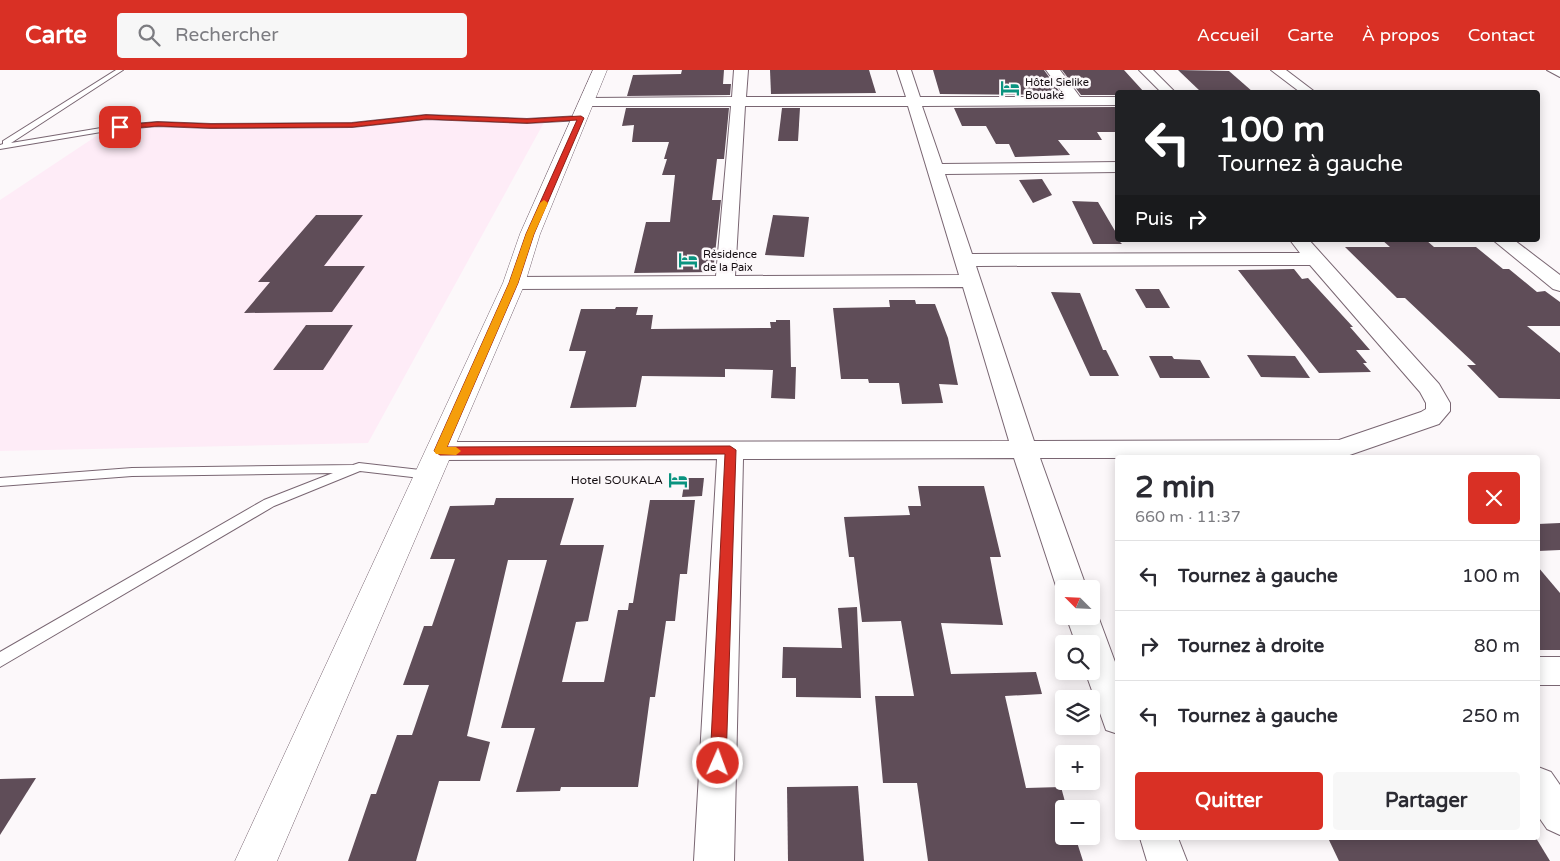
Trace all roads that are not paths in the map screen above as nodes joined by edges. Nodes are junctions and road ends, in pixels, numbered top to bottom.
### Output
1 (120, 70) edge
2 (600, 70) edge
3 (741, 70) edge
4 (904, 70) edge
5 (1053, 70) edge
6 (1146, 70) edge
7 (1278, 70) edge
8 (1554, 70) edge
9 (1560, 73) edge
10 (1166, 90) edge
11 (1305, 90) edge
12 (914, 101) junction
13 (1076, 101) junction
14 (1115, 101) edge
15 (739, 103) junction
16 (584, 110) junction
17 (0, 147) edge
18 (1115, 167) edge
19 (936, 169) junction
20 (1301, 242) edge
21 (1505, 242) edge
22 (1317, 259) junction
23 (963, 260) junction
24 (970, 281) junction
25 (514, 283) junction
26 (725, 283) junction
27 (1560, 285) edge
28 (1024, 449) junction
29 (730, 450) junction
30 (1345, 453) edge
31 (434, 463) junction
32 (359, 468) junction
33 (0, 482) edge
34 (1069, 580) edge
35 (1085, 625) edge
36 (0, 660) edge
37 (1540, 671) edge
38 (1560, 671) edge
39 (1115, 710) edge
40 (1540, 788) edge
41 (1560, 816) edge
42 (1160, 840) edge
43 (256, 861) edge
44 (714, 861) edge
45 (1167, 861) edge

1 - 17 lane
2 - 16 street
3 - 15 street
4 - 12 street
5 - 13 street
6 - 10 street
7 - 11 street
8 - 9 street
12 - 13 street
12 - 15 street
12 - 19 street
13 - 14 street
15 - 16 street
15 - 26 street
16 - 17 lane
16 - 25 street
18 - 19 street
19 - 23 street
20 - 22 street
21 - 27 street
22 - 23 street
22 - 30 street
23 - 24 street
24 - 26 street
24 - 28 street
25 - 26 street
25 - 31 street
28 - 29 street
28 - 30 street
28 - 34 street
29 - 31 street
29 - 44 street
31 - 32 lane
31 - 43 street
32 - 33 lane
32 - 36 lane
35 - 39 street
37 - 38 street
40 - 41 street
42 - 45 street

